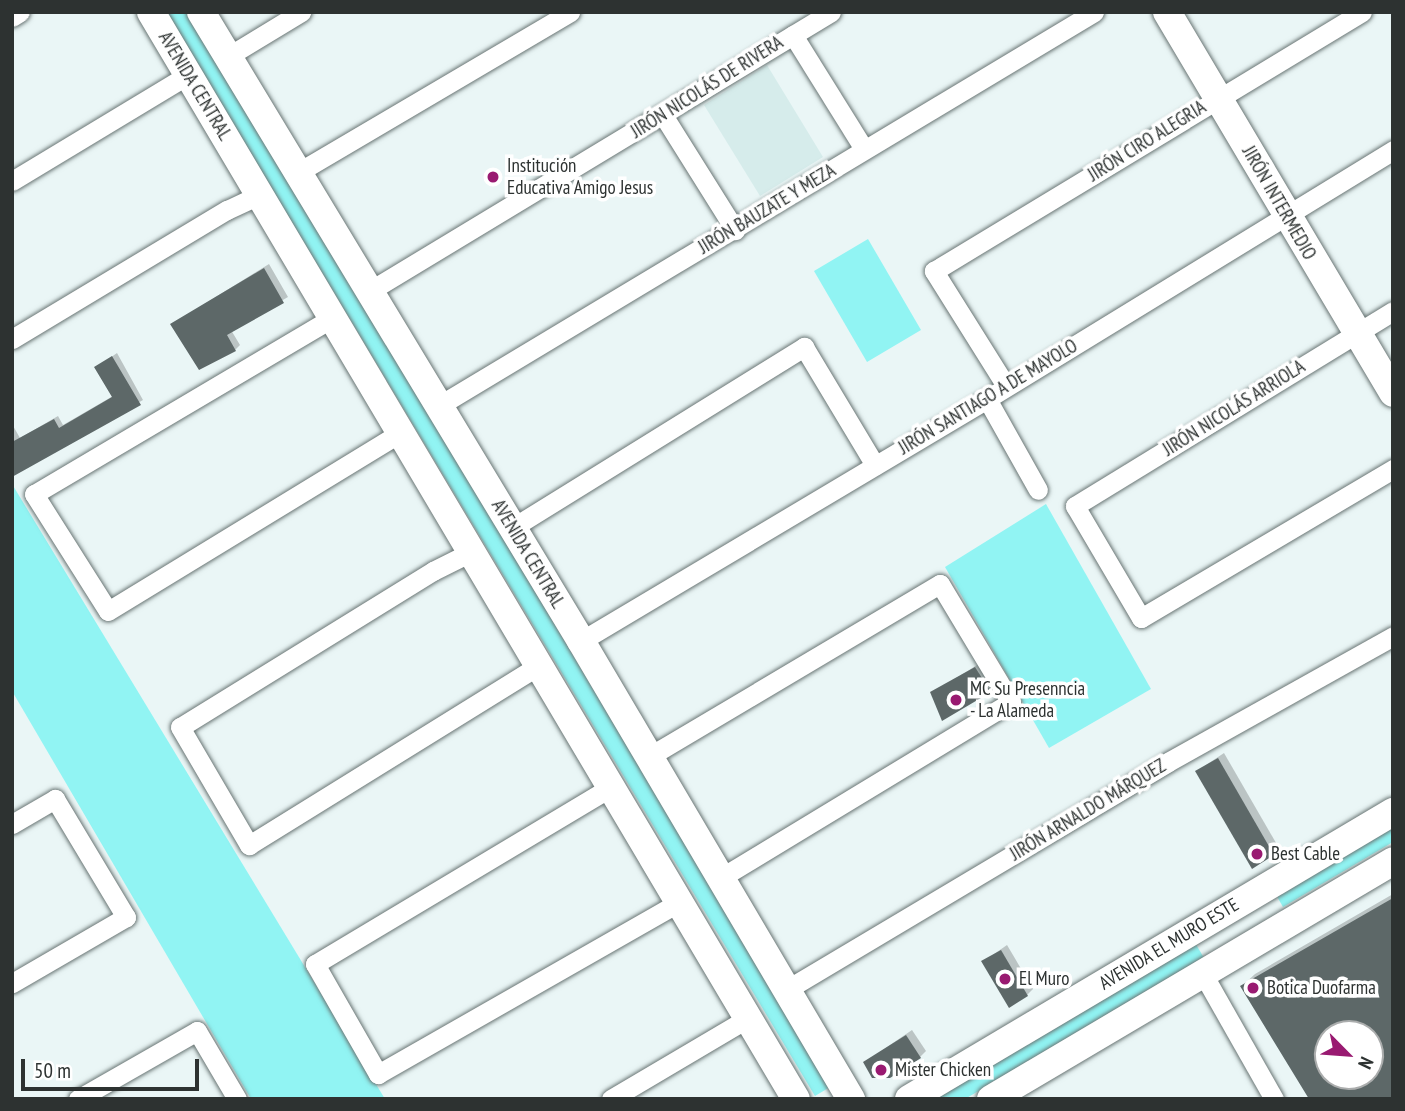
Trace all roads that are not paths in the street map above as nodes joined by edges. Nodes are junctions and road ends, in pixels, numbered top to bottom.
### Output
1 (20, 12) edge
2 (151, 12) edge
3 (201, 12) edge
4 (301, 12) edge
5 (570, 12) edge
6 (831, 12) edge
7 (1094, 12) edge
8 (1167, 12) edge
9 (1362, 12) edge
10 (12, 17) edge
11 (793, 35) junction
12 (228, 57) junction
13 (188, 75) junction
14 (1218, 97) junction
15 (663, 115) junction
16 (864, 149) junction
17 (1393, 150) edge
18 (297, 173) junction
19 (12, 181) edge
20 (259, 194) junction
21 (1286, 214) junction
22 (734, 229) junction
23 (368, 292) junction
24 (1393, 311) edge
25 (332, 318) junction
26 (1355, 333) junction
27 (12, 339) edge
28 (1006, 386) junction
29 (1393, 393) edge
30 (986, 399) junction
31 (440, 405) junction
32 (400, 433) junction
33 (875, 466) junction
34 (1393, 468) edge
35 (1038, 490) dead end
36 (512, 528) junction
37 (471, 552) junction
38 (1393, 636) edge
39 (581, 641) junction
40 (539, 665) junction
41 (650, 756) junction
42 (611, 788) junction
43 (1393, 812) edge
44 (12, 824) edge
45 (1393, 861) edge
46 (722, 877) junction
47 (679, 902) junction
48 (1232, 907) junction
49 (1252, 943) junction
50 (1203, 974) junction
51 (12, 983) edge
52 (786, 990) junction
53 (748, 1018) junction
54 (78, 1099) edge
55 (237, 1099) edge
56 (611, 1099) edge
57 (796, 1099) edge
58 (851, 1099) edge
59 (909, 1099) edge
60 (991, 1099) edge
61 (1274, 1099) edge

1 - 10 street
2 - 13 main road, AVENIDA CENTRAL
3 - 12 main road, AVENIDA CENTRAL
4 - 12 street
5 - 18 street
6 - 11 street, JIRÓN NICOLÁS DE RIVERA
7 - 16 street, JIRÓN BAUZATE Y MEZA
8 - 14 main road, JIRÓN INTERMEDIO
9 - 14 street, JIRÓN CIRO ALEGRIA
11 - 15 street, JIRÓN NICOLÁS DE RIVERA
11 - 16 street
12 - 18 main road, AVENIDA CENTRAL
13 - 19 street
13 - 20 main road, AVENIDA CENTRAL
14 - 21 main road, JIRÓN INTERMEDIO
14 - 28 street, JIRÓN CIRO ALEGRIA
15 - 22 street
15 - 23 street, JIRÓN NICOLÁS DE RIVERA
16 - 22 street, JIRÓN BAUZATE Y MEZA
17 - 21 street, JIRÓN SANTIAGO A DE MAYOLO
18 - 23 main road, AVENIDA CENTRAL
20 - 25 main road, AVENIDA CENTRAL
20 - 27 street
21 - 26 main road, JIRÓN INTERMEDIO
21 - 28 street, JIRÓN SANTIAGO A DE MAYOLO
22 - 31 street, JIRÓN BAUZATE Y MEZA
23 - 31 main road, AVENIDA CENTRAL
24 - 26 street, JIRÓN NICOLÁS ARRIOLA
25 - 32 main road, AVENIDA CENTRAL
25 - 32 street
26 - 29 main road, JIRÓN INTERMEDIO
26 - 34 street, JIRÓN NICOLÁS ARRIOLA
28 - 30 street, JIRÓN SANTIAGO A DE MAYOLO
30 - 33 street, JIRÓN SANTIAGO A DE MAYOLO
30 - 35 street
31 - 36 main road, AVENIDA CENTRAL
32 - 37 main road, AVENIDA CENTRAL
33 - 36 street
33 - 39 street, JIRÓN SANTIAGO A DE MAYOLO
36 - 39 main road, AVENIDA CENTRAL
37 - 40 main road, AVENIDA CENTRAL
37 - 40 street
38 - 52 street, JIRÓN ARNALDO MÁRQUEZ
39 - 41 main road, AVENIDA CENTRAL
40 - 42 main road, AVENIDA CENTRAL
41 - 46 main road, AVENIDA CENTRAL
41 - 46 street
42 - 47 main road, AVENIDA CENTRAL
42 - 47 street
43 - 48 main road, AVENIDA EL MURO ESTE
44 - 51 street
45 - 49 main road
46 - 52 main road, AVENIDA CENTRAL
47 - 53 main road, AVENIDA CENTRAL
48 - 49 main road
48 - 59 main road, AVENIDA EL MURO ESTE
49 - 50 main road
50 - 60 main road
50 - 61 street
52 - 58 main road, AVENIDA CENTRAL
53 - 56 street
53 - 57 main road, AVENIDA CENTRAL
54 - 55 street

